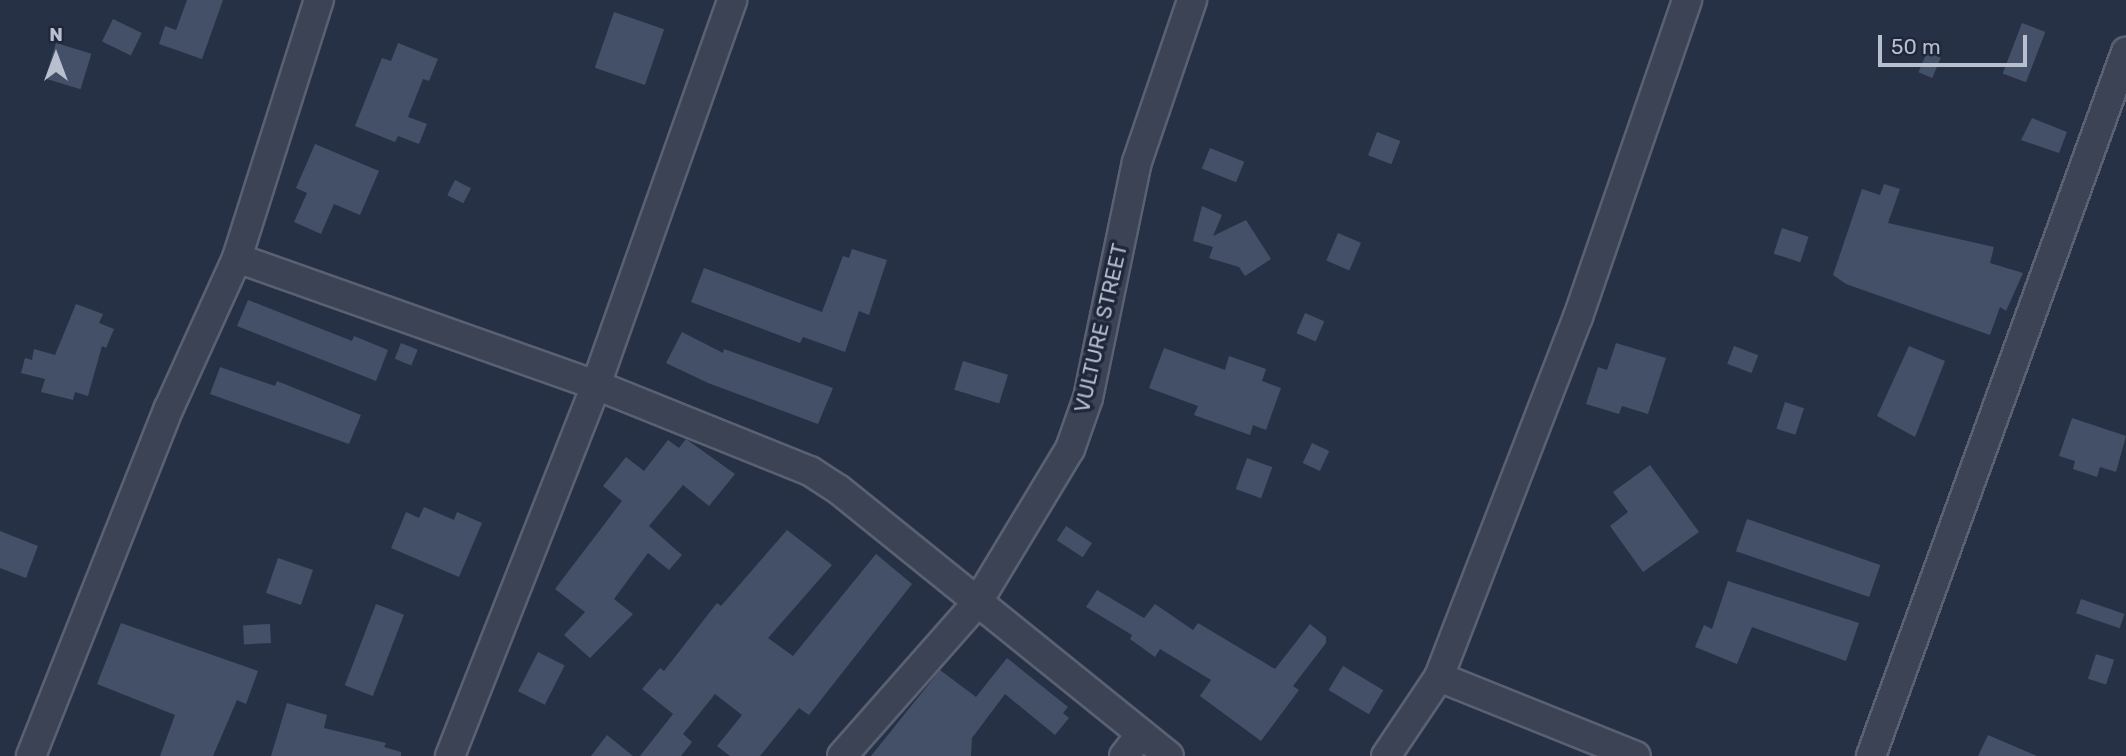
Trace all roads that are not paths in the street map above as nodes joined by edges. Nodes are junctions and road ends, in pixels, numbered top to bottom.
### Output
1 (319, 0) edge
2 (732, 0) edge
3 (1192, 0) edge
4 (1687, 0) edge
5 (2126, 52) edge
6 (237, 258) junction
7 (596, 386) junction
8 (977, 603) junction
9 (1439, 677) junction
10 (1141, 734) junction
11 (31, 756) edge
12 (450, 756) edge
13 (842, 756) edge
14 (1124, 756) edge
15 (1169, 756) edge
16 (1386, 756) edge
17 (1636, 756) edge
18 (1871, 756) edge

1 - 6 street
2 - 7 street
3 - 8 street, VULTURE STREET
4 - 9 street
5 - 18 street
6 - 7 street
6 - 11 street
7 - 8 street
7 - 12 street
8 - 10 street
8 - 13 street, VULTURE STREET
9 - 16 street
9 - 17 street
10 - 14 street
10 - 15 street

